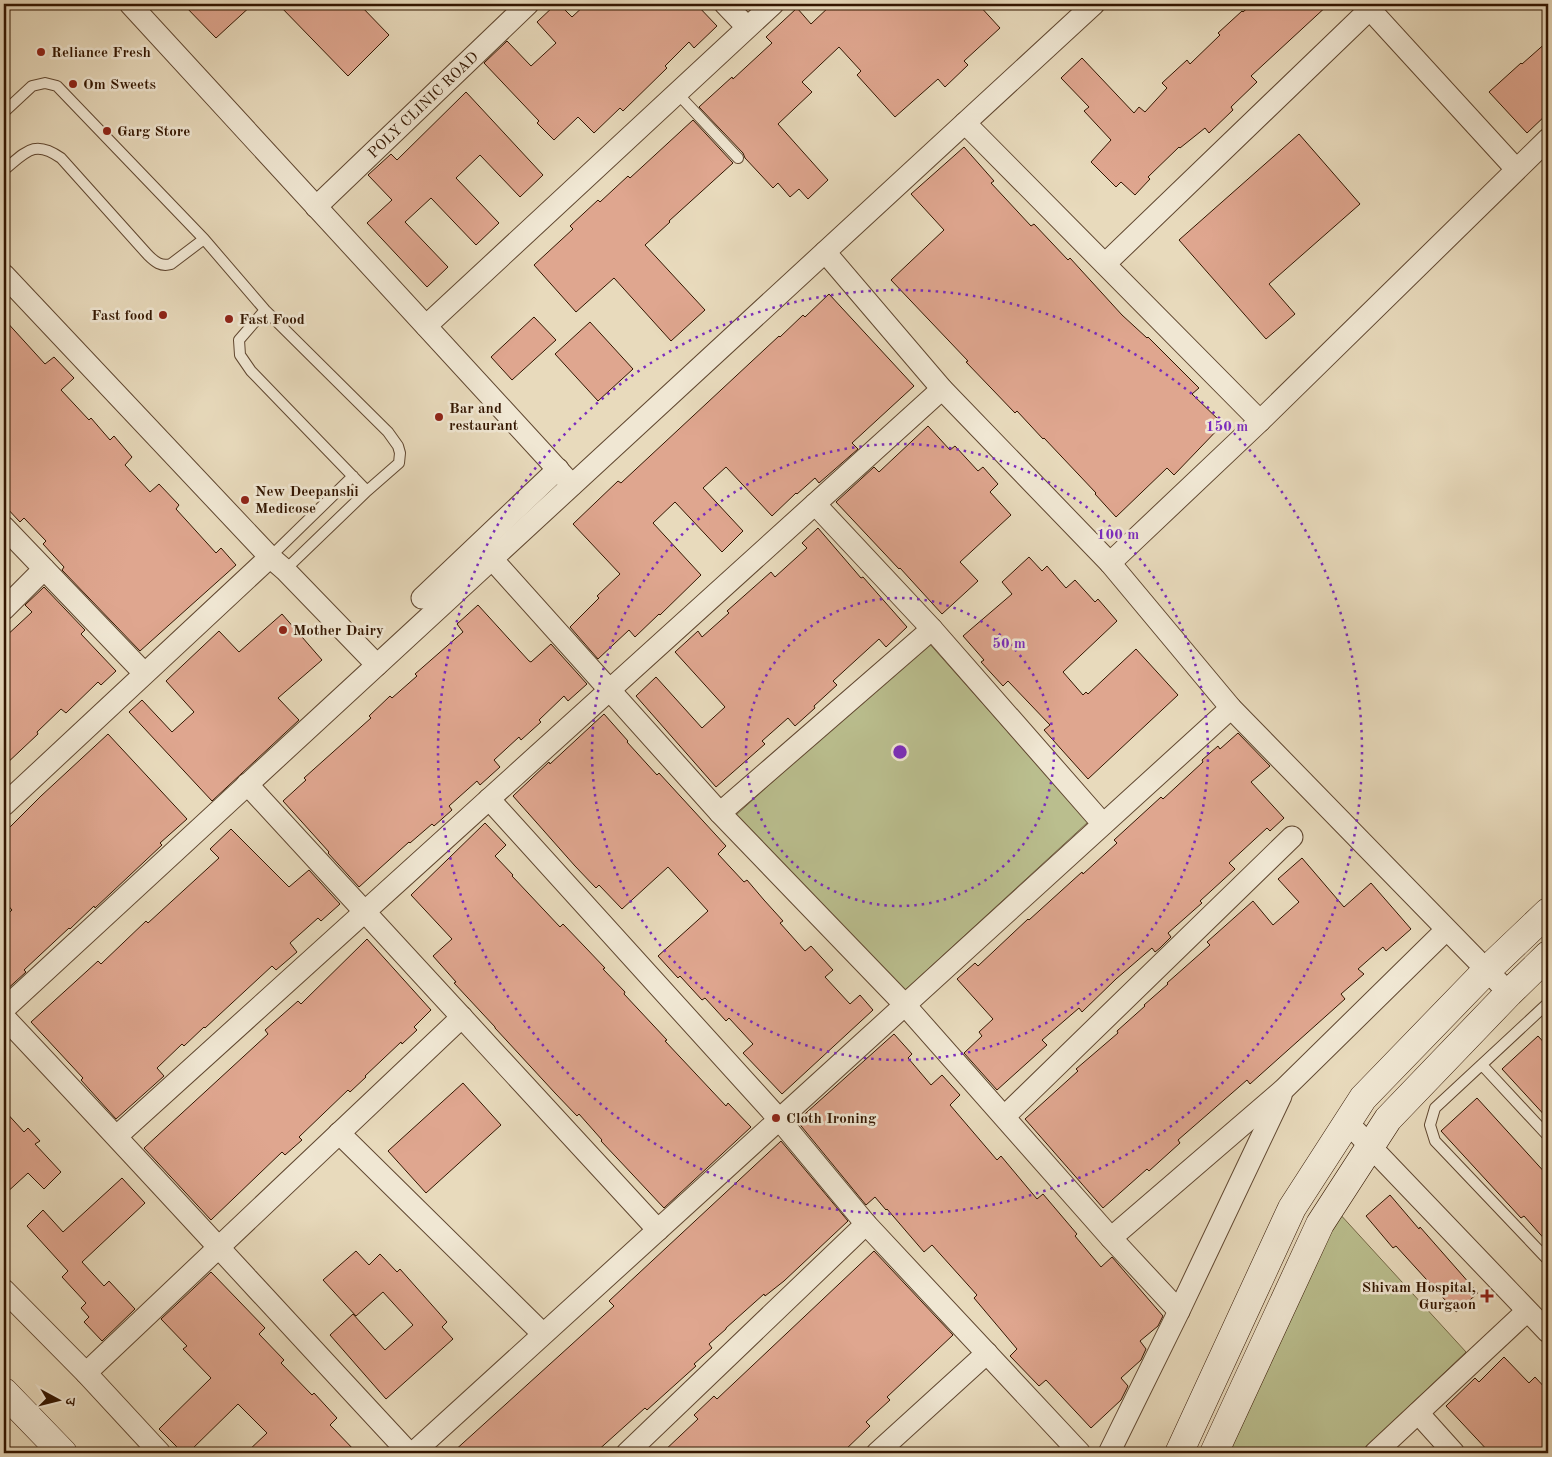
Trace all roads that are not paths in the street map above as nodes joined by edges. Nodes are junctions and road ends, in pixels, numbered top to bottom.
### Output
1 (528, 4) edge
2 (725, 4) edge
3 (773, 4) edge
4 (1094, 4) edge
5 (140, 7) edge
6 (1367, 7) edge
7 (747, 28) junction
8 (677, 93) junction
9 (4, 112) edge
10 (965, 123) junction
11 (1548, 139) edge
12 (738, 158) dead end
13 (1516, 169) junction
14 (4, 170) edge
15 (316, 207) junction
16 (204, 239) junction
17 (825, 252) junction
18 (1105, 264) junction
19 (4, 275) edge
20 (265, 310) junction
21 (426, 326) junction
22 (942, 389) junction
23 (1260, 421) junction
24 (558, 469) junction
25 (353, 476) junction
26 (572, 485) junction
27 (367, 491) junction
28 (814, 504) junction
29 (4, 527) edge
30 (492, 559) junction
31 (1110, 563) junction
32 (277, 564) junction
33 (44, 569) junction
34 (422, 598) dead end
35 (4, 609) edge
36 (932, 629) junction
37 (376, 665) junction
38 (144, 673) junction
39 (609, 690) junction
40 (1231, 708) junction
41 (248, 784) junction
42 (489, 799) junction
43 (4, 805) edge
44 (720, 813) junction
45 (1103, 824) junction
46 (1292, 837) dead end
47 (364, 912) junction
48 (1548, 912) edge
49 (1446, 930) junction
50 (1548, 955) edge
51 (1486, 971) junction
52 (1509, 993) junction
53 (905, 1005) junction
54 (1546, 1008) edge
55 (4, 1009) edge
56 (4, 1017) edge
57 (462, 1017) junction
58 (1482, 1065) junction
59 (1284, 1089) junction
60 (1005, 1116) junction
61 (779, 1119) junction
62 (1347, 1122) junction
63 (339, 1134) junction
64 (117, 1136) junction
65 (1548, 1136) edge
66 (1370, 1146) junction
67 (866, 1224) junction
68 (658, 1230) junction
69 (1111, 1238) junction
70 (219, 1249) junction
71 (1548, 1260) edge
72 (4, 1290) edge
73 (1179, 1311) junction
74 (1527, 1311) junction
75 (1548, 1332) edge
76 (543, 1334) junction
77 (986, 1353) junction
78 (86, 1373) junction
79 (4, 1392) edge
80 (1418, 1413) junction
81 (63, 1453) edge
82 (160, 1453) edge
83 (411, 1453) edge
84 (627, 1453) edge
85 (877, 1453) edge
86 (1080, 1453) edge
87 (1109, 1453) edge
88 (1178, 1453) edge
89 (1214, 1453) edge
90 (1376, 1453) edge
91 (1454, 1453) edge

1 - 15 street, POLY CLINIC ROAD
2 - 7 street
3 - 7 street
4 - 10 street
5 - 15 street
6 - 13 street
6 - 18 street
7 - 8 street
8 - 12 lane
8 - 21 street
9 - 16 lane
10 - 17 street
10 - 18 street
11 - 13 street
13 - 23 street
14 - 16 lane
15 - 21 street
16 - 20 lane
17 - 22 street
17 - 26 street
18 - 23 street
19 - 32 street
20 - 25 lane
20 - 27 lane
21 - 24 street
22 - 28 street
22 - 31 street
23 - 31 street
24 - 26 street
24 - 34 street
25 - 27 lane
25 - 32 lane
26 - 30 street
27 - 32 lane
28 - 36 street
28 - 39 street
29 - 33 street
30 - 37 street
30 - 39 street
31 - 40 street
32 - 37 street
32 - 38 street
33 - 35 street
33 - 38 street
36 - 44 street
36 - 45 street
37 - 41 street
38 - 43 street
39 - 42 street
39 - 44 street
40 - 45 street
40 - 49 street
41 - 47 street
41 - 55 street
42 - 47 street
42 - 61 street
44 - 53 street
45 - 53 street
46 - 60 street
47 - 57 street
47 - 64 street
48 - 51 street
49 - 51 street
49 - 59 street
50 - 52 street
51 - 52 street
51 - 62 street
52 - 66 street
53 - 60 street
53 - 61 street
54 - 58 lane
56 - 64 street
57 - 63 street
57 - 68 street
58 - 65 lane
58 - 71 lane
59 - 69 street
59 - 73 street
60 - 69 street
61 - 67 street
61 - 68 street
62 - 66 street
62 - 88 street
63 - 70 street
63 - 76 street
64 - 70 street
66 - 74 street
66 - 89 street
67 - 77 street
67 - 84 street
68 - 76 street
69 - 73 street
70 - 78 street
70 - 83 street
72 - 78 street
73 - 87 street
74 - 75 street
74 - 80 street
76 - 83 street
77 - 85 street
77 - 86 street
78 - 82 street
79 - 81 street
80 - 90 street
80 - 91 street

